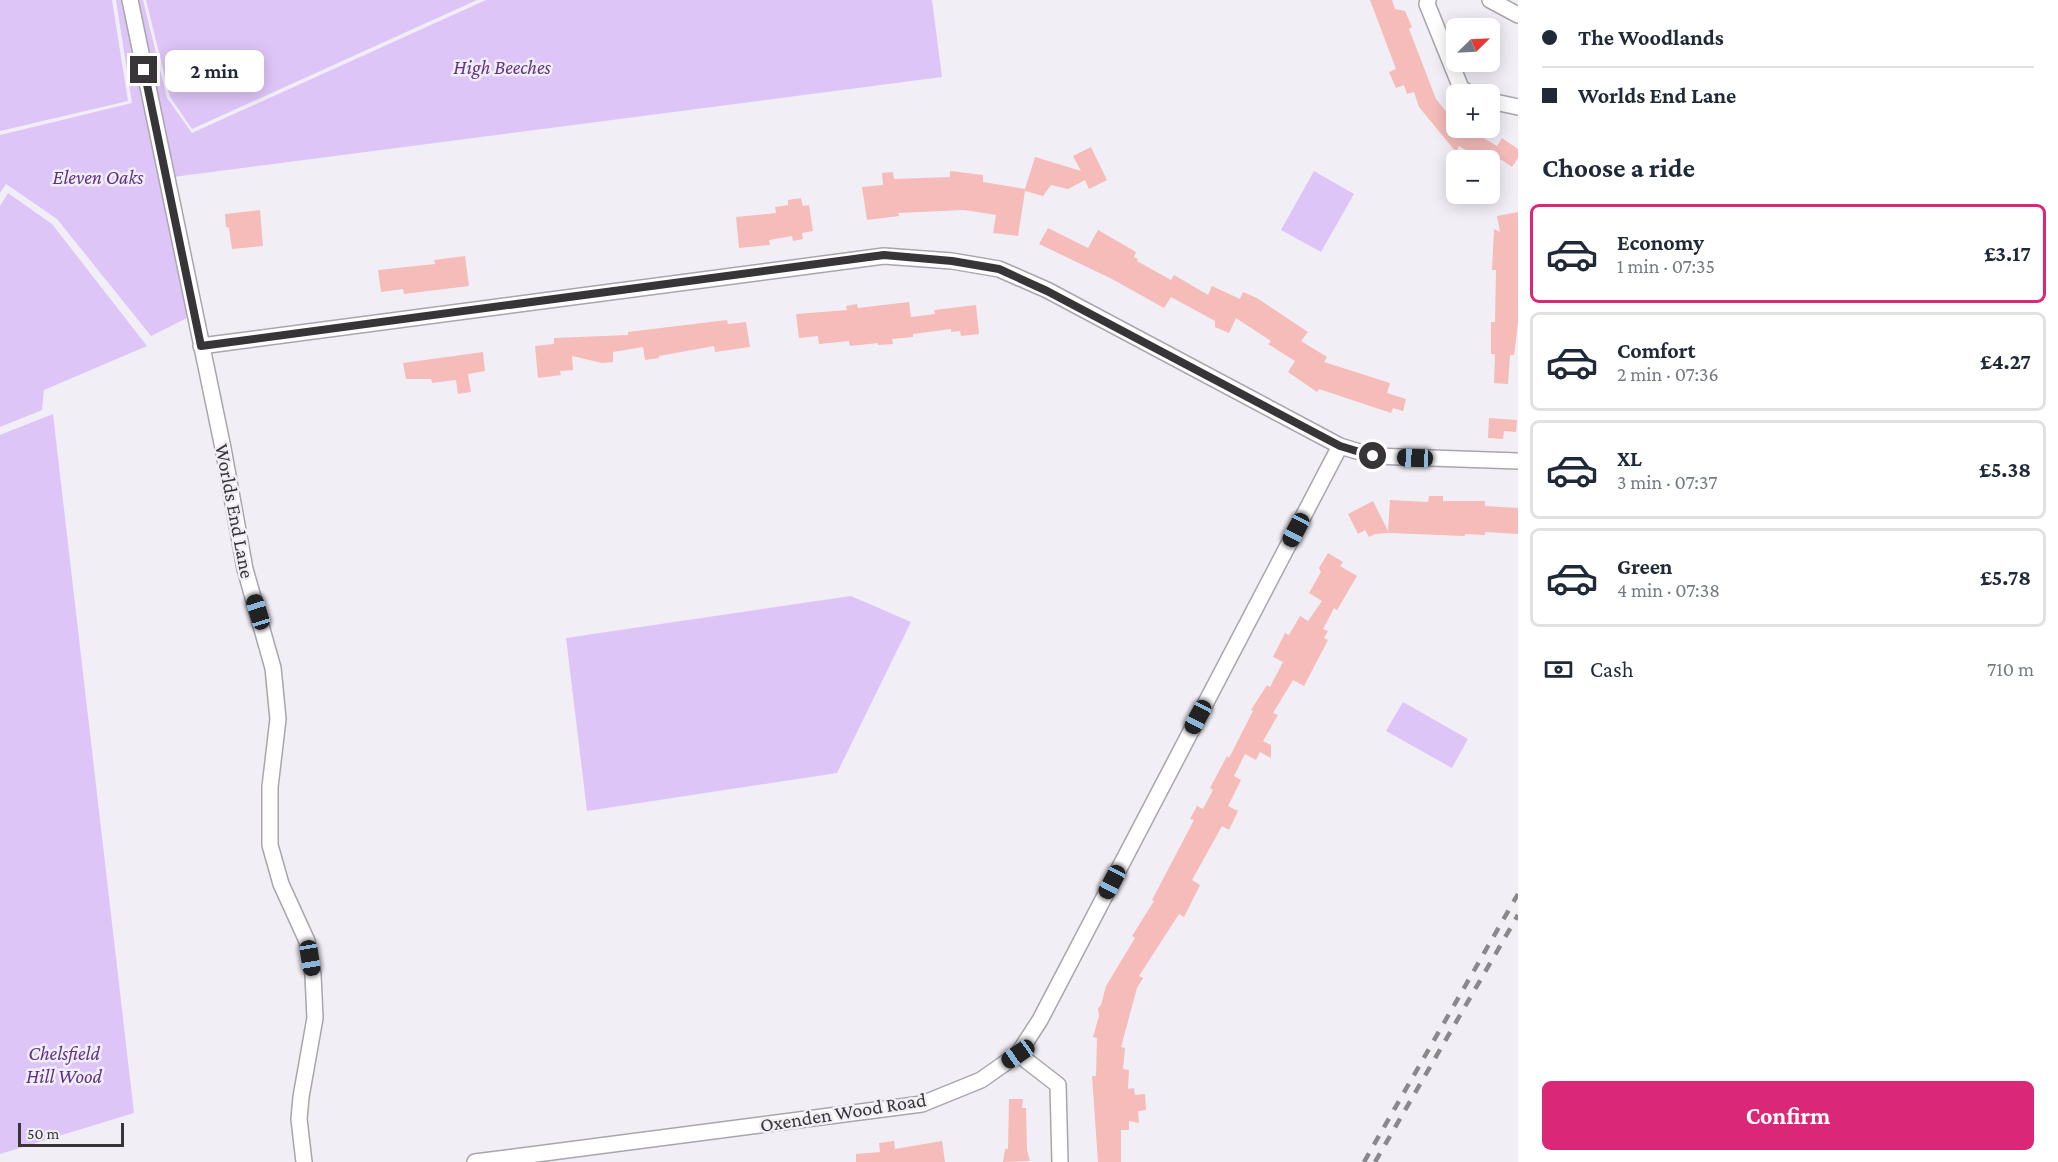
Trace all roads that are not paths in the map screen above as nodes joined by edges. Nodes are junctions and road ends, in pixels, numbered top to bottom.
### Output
1 (130, 0) edge
2 (1428, 0) edge
3 (1490, 0) edge
4 (1518, 15) edge
5 (1459, 84) edge
6 (1500, 103) edge
7 (1518, 107) edge
8 (201, 346) junction
9 (1340, 446) junction
10 (1518, 462) edge
11 (1018, 1054) junction
12 (304, 1162) edge
13 (475, 1162) edge
14 (1060, 1162) edge

1 - 8 street, Worlds End Lane
2 - 5 street
3 - 4 street
6 - 7 street
8 - 9 street
8 - 12 street, Worlds End Lane
9 - 10 street
9 - 11 street, Oxenden Wood Road
11 - 13 street, Oxenden Wood Road
11 - 14 street

